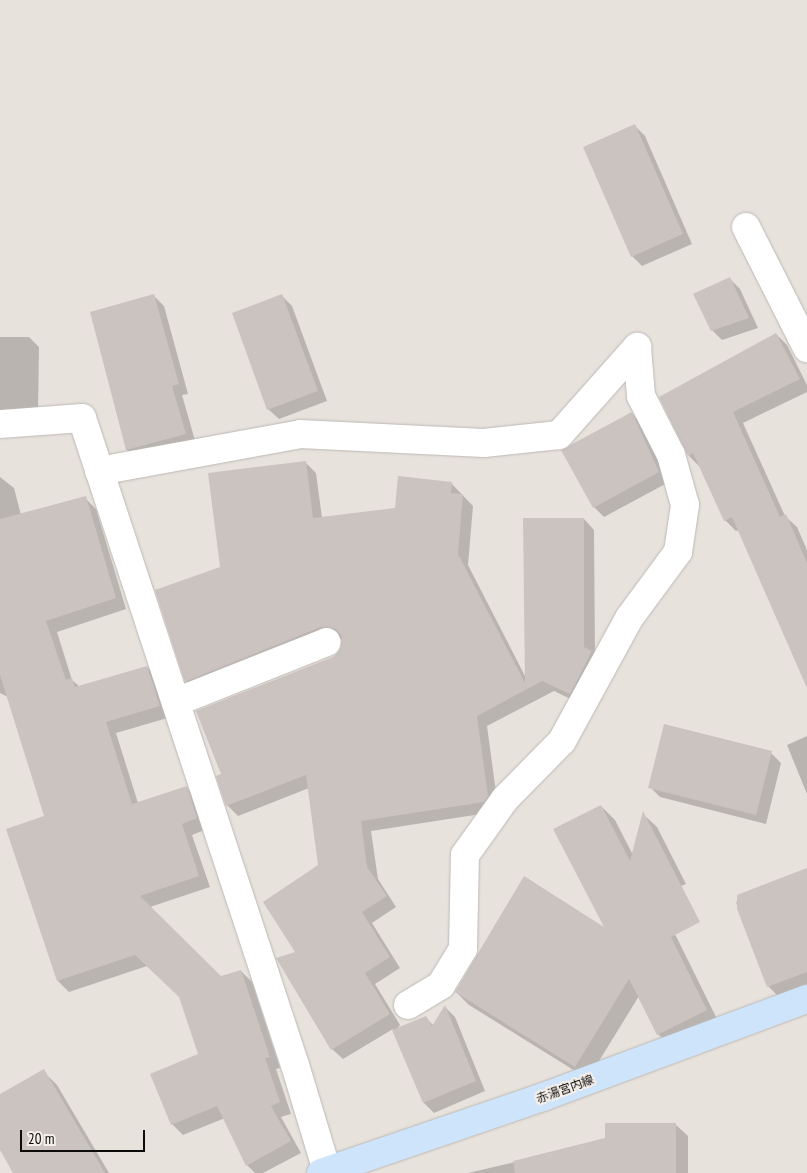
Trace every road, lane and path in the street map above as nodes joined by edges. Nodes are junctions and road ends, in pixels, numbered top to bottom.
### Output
1 (746, 227) dead end
2 (807, 348) edge
3 (0, 424) edge
4 (99, 471) junction
5 (327, 642) dead end
6 (176, 702) junction
7 (807, 999) edge
8 (408, 1006) dead end
9 (324, 1172) edge

1 - 2 lane
3 - 4 lane
4 - 6 lane
4 - 8 lane
5 - 6 lane
6 - 9 lane
7 - 9 main road, 赤湯宮内線

